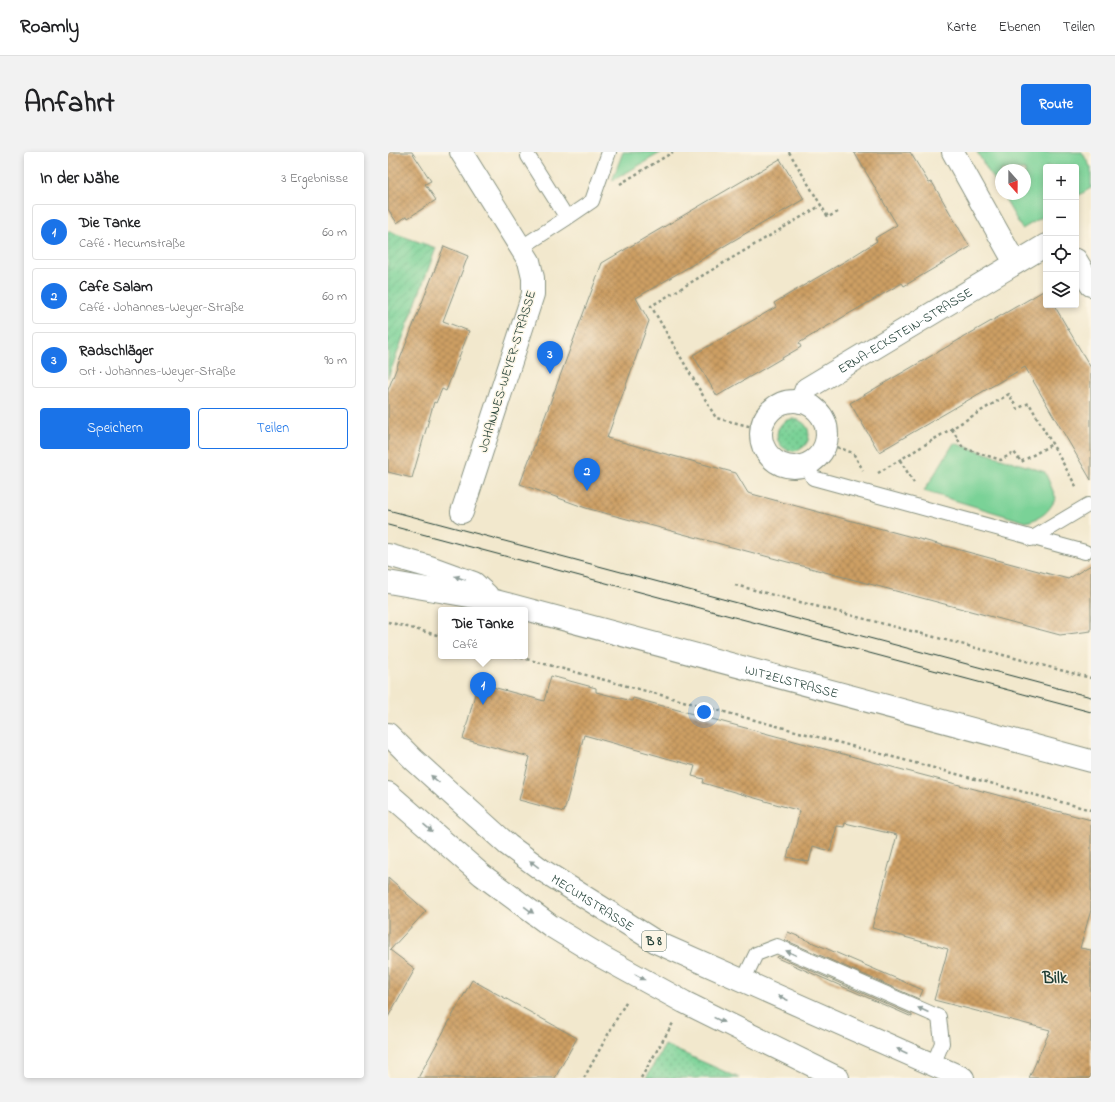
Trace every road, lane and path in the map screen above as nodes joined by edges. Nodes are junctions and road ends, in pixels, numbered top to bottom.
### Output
1 (461, 152) edge
2 (609, 152) edge
3 (673, 152) edge
4 (789, 152) edge
5 (953, 152) edge
6 (528, 156) dead end
7 (592, 201) junction
8 (820, 206) junction
9 (838, 212) dead end
10 (567, 218) junction
11 (522, 247) junction
12 (1043, 247) edge
13 (1015, 263) junction
14 (801, 402) junction
15 (952, 428) junction
16 (761, 429) junction
17 (826, 443) junction
18 (1052, 444) junction
19 (900, 460) junction
20 (807, 465) junction
21 (864, 473) dead end
22 (875, 475) dead end
23 (914, 483) dead end
24 (1088, 505) joint
25 (462, 512) dead end
26 (1031, 539) junction
27 (1085, 552) dead end
28 (388, 555) edge
29 (388, 582) edge
30 (735, 585) dead end
31 (492, 600) junction
32 (518, 607) edge
33 (528, 610) edge
34 (388, 622) edge
35 (438, 635) edge
36 (526, 659) edge
37 (1091, 678) edge
38 (388, 734) edge
39 (1091, 761) edge
40 (388, 793) edge
41 (1091, 810) edge
42 (640, 977) junction
43 (743, 981) junction
44 (684, 1002) junction
45 (933, 1065) junction
46 (584, 1078) edge
47 (641, 1078) edge
48 (838, 1078) edge
49 (963, 1078) edge

1 - 11 street, JOHANNES-WEYER-STRASSE
2 - 7 lane
3 - 7 path
4 - 8 path
5 - 13 street
6 - 10 lane
7 - 10 lane
8 - 9 path
8 - 16 path
10 - 11 lane
11 - 25 street, JOHANNES-WEYER-STRASSE
12 - 13 street, ERNA-ECKSTEIN-STRASSE
13 - 14 street, ERNA-ECKSTEIN-STRASSE
14 - 16 street
14 - 17 street
15 - 18 path
15 - 18 path
15 - 19 path
16 - 20 street
17 - 20 street
17 - 21 path
18 - 24 path
19 - 22 path
19 - 23 path
20 - 26 lane
24 - 26 lane
26 - 27 lane
31 -> 28 street, WITZELSTRASSE
29 - 31 street, WITZELSTRASSE
30 - 37 path
31 - 32 street, WITZELSTRASSE
33 - 39 street, WITZELSTRASSE
34 - 35 path
36 - 41 path
43 -> 38 street, MECUMSTRASSE / B 8
40 -> 42 street
42 - 44 street
42 - 46 path
45 -> 43 street, MECUMSTRASSE / B 8
45 -> 43 lane
44 - 47 path
44 -> 48 street
45 - 49 street, MECUMSTRASSE / B 8

